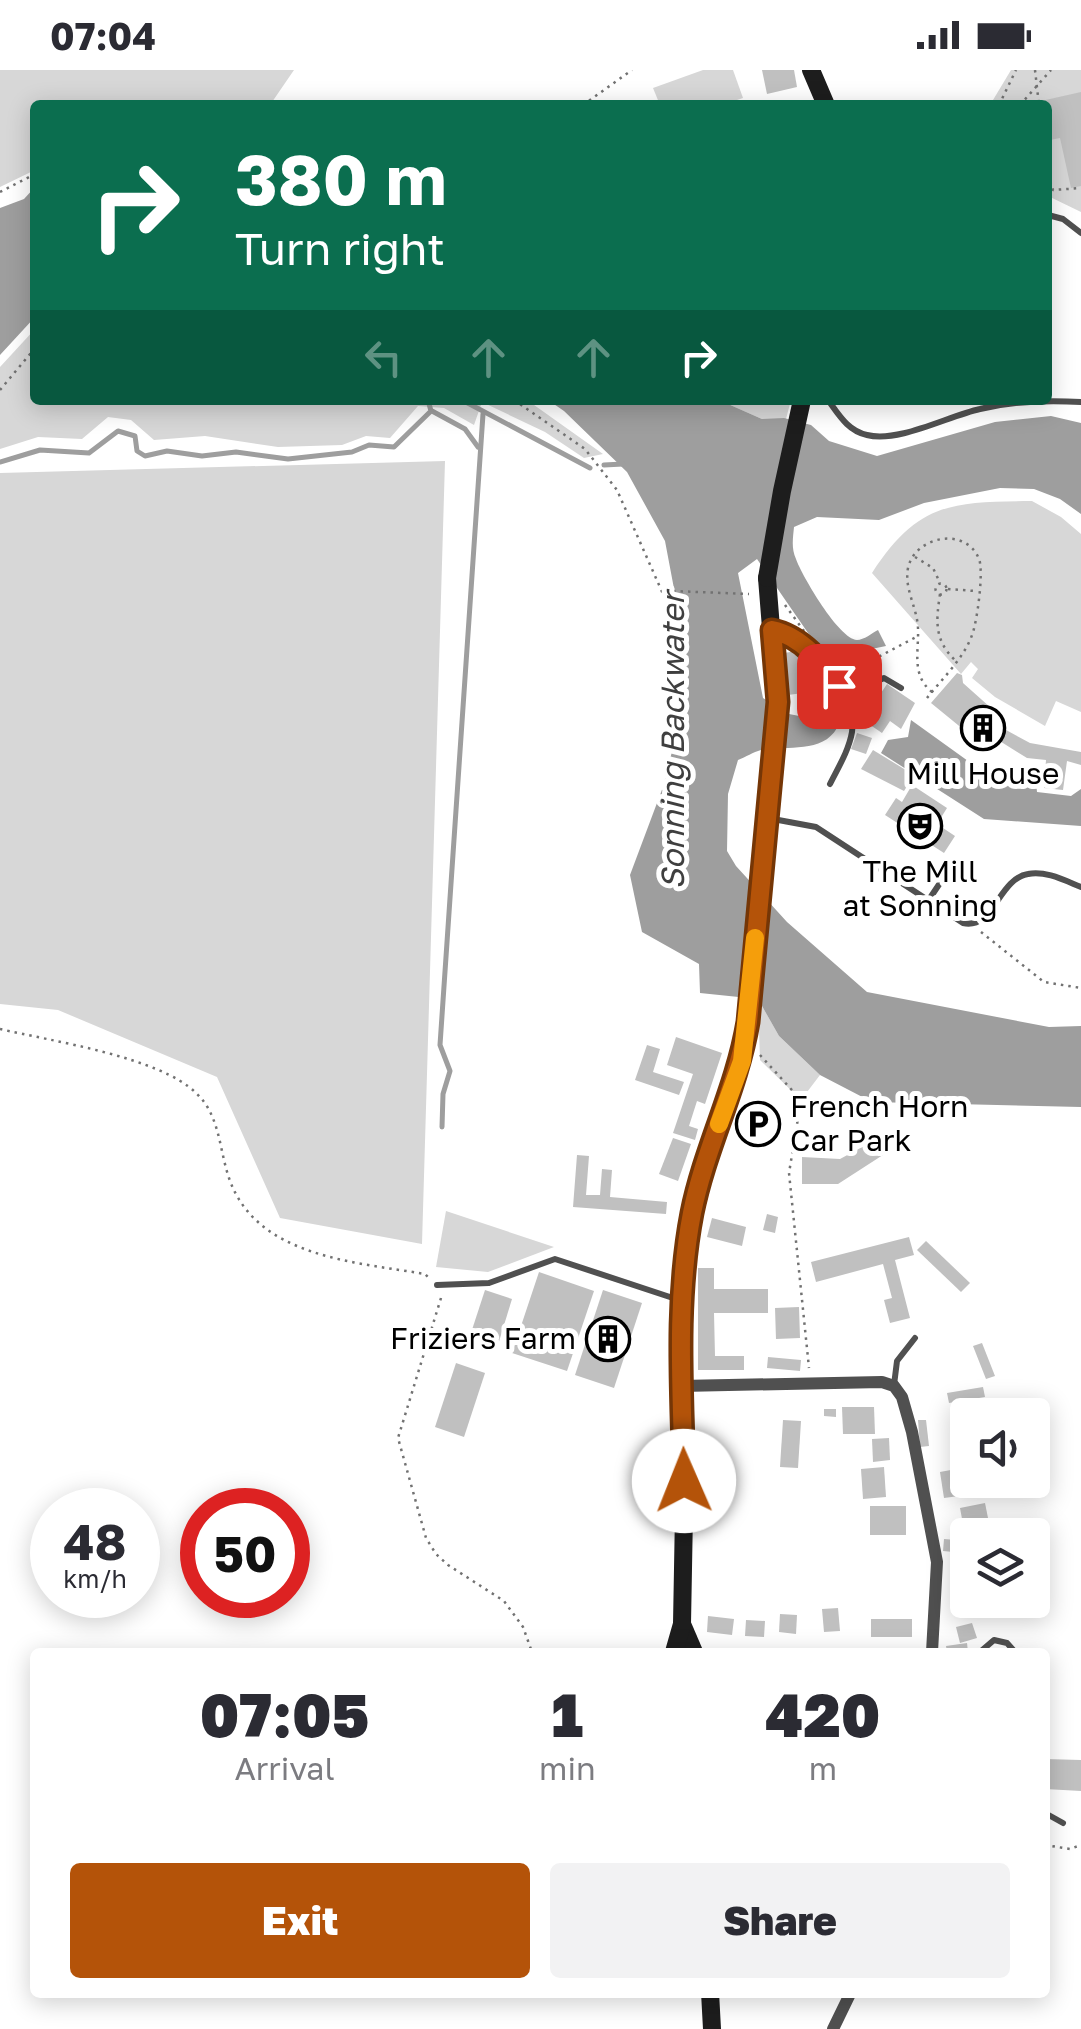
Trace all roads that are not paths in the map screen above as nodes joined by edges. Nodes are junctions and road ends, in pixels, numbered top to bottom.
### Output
1 (810, 70) edge
2 (824, 100) edge
3 (1052, 215) edge
4 (1081, 234) edge
5 (1052, 402) edge
6 (1081, 402) edge
7 (801, 405) edge
8 (832, 405) edge
9 (1001, 405) edge
10 (772, 630) junction
11 (901, 688) dead end
12 (844, 696) junction
13 (830, 784) dead end
14 (767, 809) junction
15 (940, 883) dead end
16 (1081, 887) edge
17 (928, 900) junction
18 (437, 1285) road end
19 (683, 1302) junction
20 (915, 1338) dead end
21 (682, 1386) junction
22 (894, 1386) junction
23 (682, 1624) junction
24 (675, 1648) edge
25 (692, 1648) edge
26 (932, 1648) edge
27 (983, 1648) edge
28 (1010, 1648) edge
29 (1050, 1816) edge
30 (1062, 1823) dead end
31 (710, 1998) edge
32 (848, 1998) edge
33 (712, 2029) edge
34 (833, 2029) edge

1 - 2 main road
3 - 4 lane
5 - 6 lane
7 - 10 main road, bridge
8 - 9 lane
10 - 12 lane
10 - 14 main road
11 - 12 lane
12 - 13 lane
14 - 17 lane
14 - 19 main road
15 - 17 lane
16 - 17 lane
18 - 19 lane
19 - 21 main road
20 - 22 lane
21 - 22 street
21 - 23 main road
22 - 26 street
23 - 24 main road
23 - 25 main road
27 - 28 lane
29 - 30 lane
31 - 33 main road
32 - 34 street

